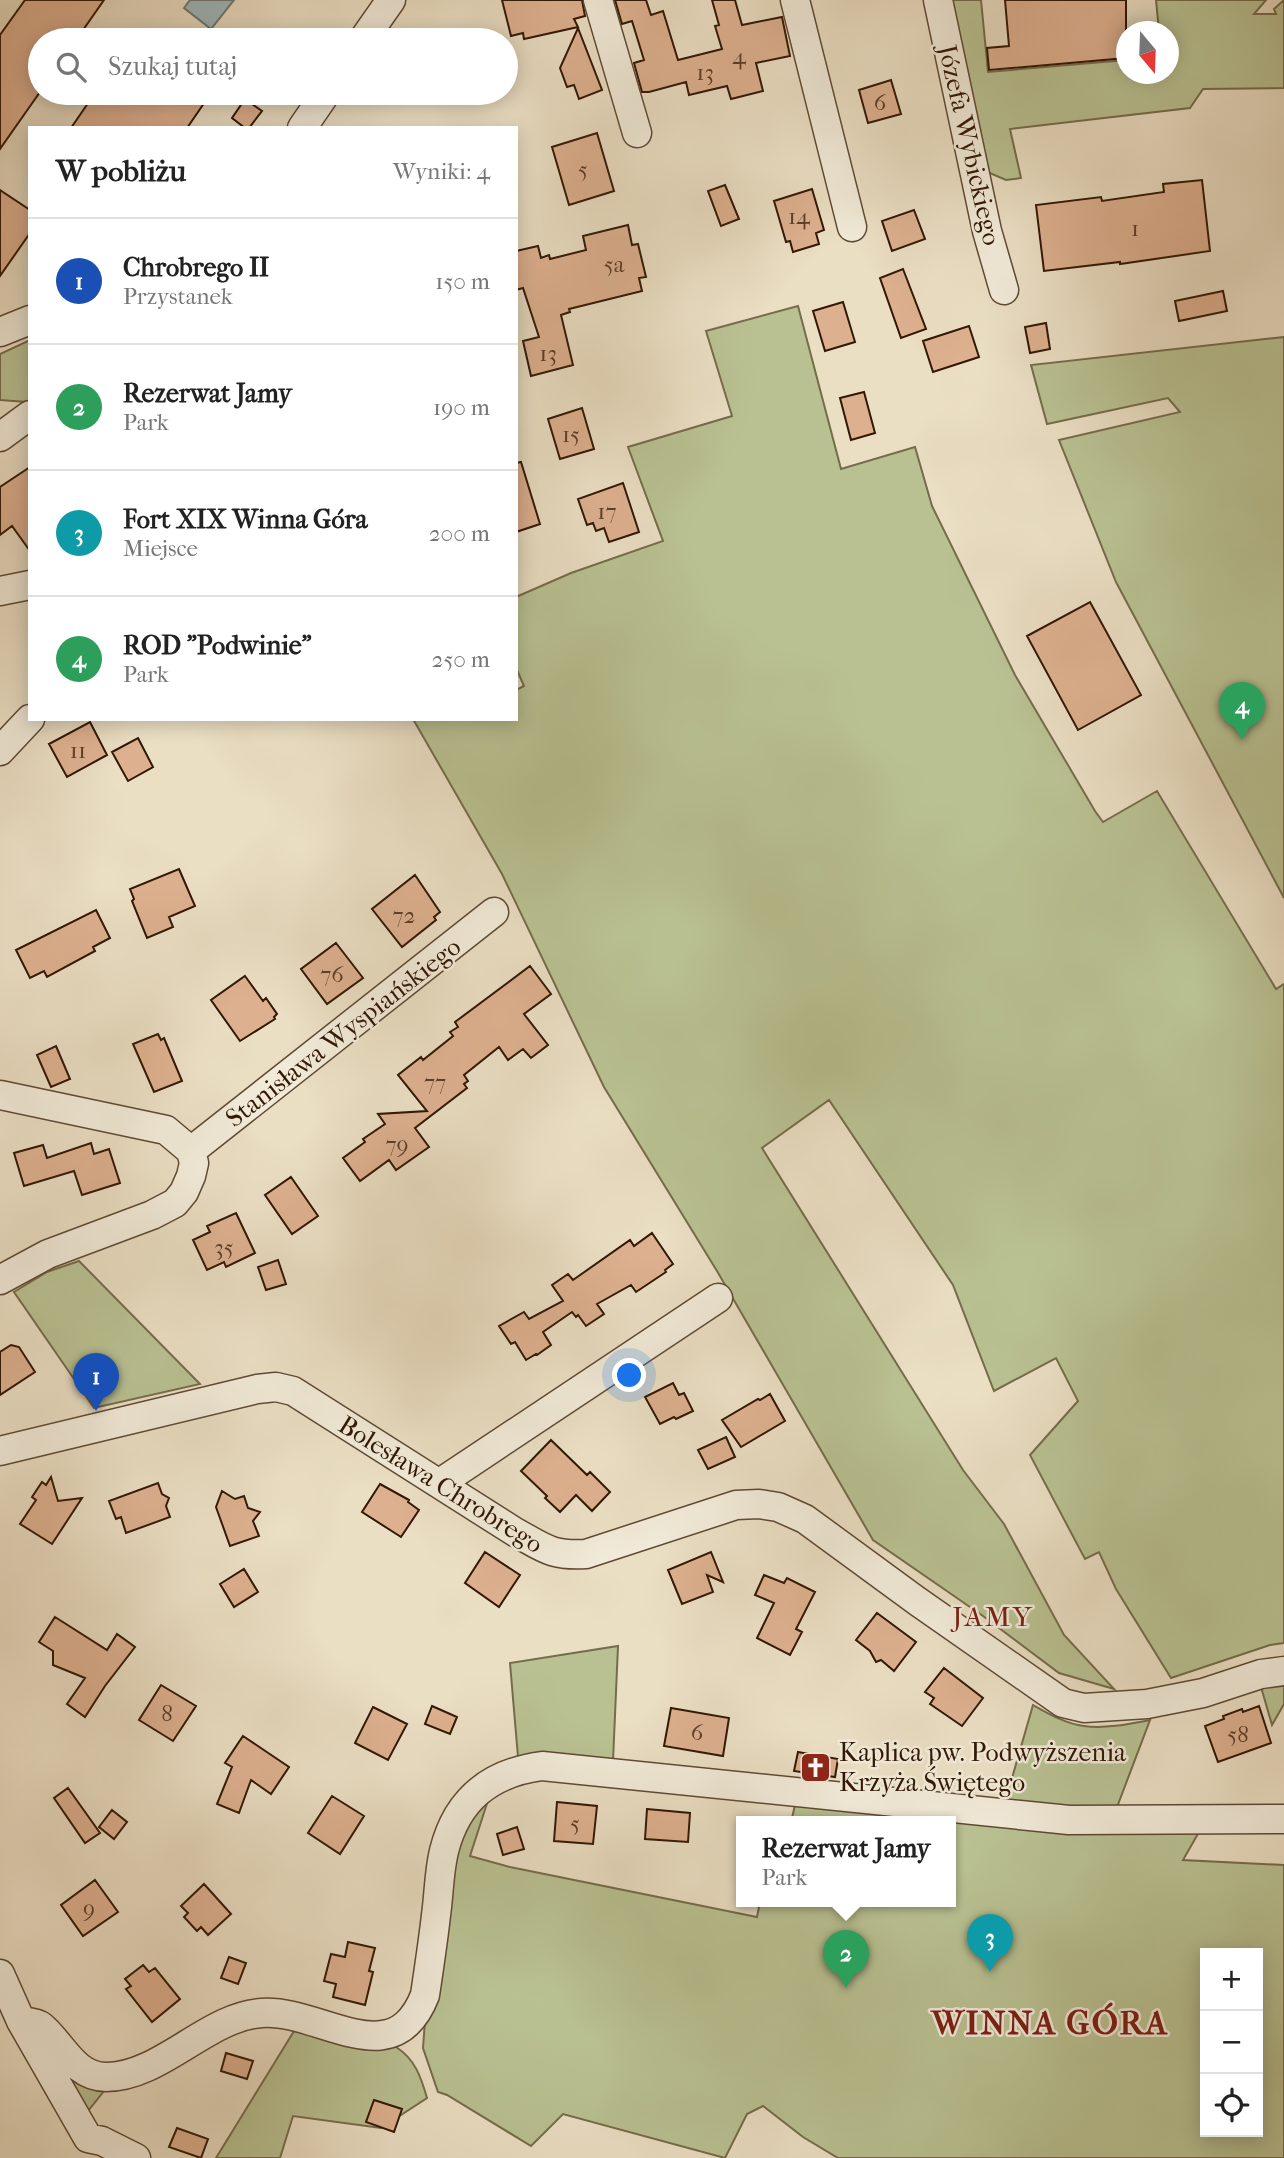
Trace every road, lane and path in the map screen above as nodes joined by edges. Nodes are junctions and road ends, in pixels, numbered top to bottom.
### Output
1 (391, 0) edge
2 (598, 0) edge
3 (795, 0) edge
4 (937, 0) edge
5 (371, 28) edge
6 (318, 105) edge
7 (303, 126) edge
8 (637, 133) dead end
9 (852, 227) dead end
10 (1004, 290) dead end
11 (28, 321) edge
12 (0, 332) edge
13 (28, 416) edge
14 (0, 437) edge
15 (28, 585) edge
16 (0, 591) edge
17 (28, 721) edge
18 (0, 751) edge
19 (494, 912) dead end
20 (0, 1095) edge
21 (191, 1151) junction
22 (0, 1280) edge
23 (718, 1298) dead end
24 (0, 1451) edge
25 (440, 1483) junction
26 (1284, 1671) edge
27 (1284, 1819) edge
28 (0, 1973) edge
29 (21, 2021) junction
30 (90, 2148) edge
31 (136, 2158) edge

1 - 5 street
2 - 8 street
3 - 9 street
4 - 10 street, Józefa Wybickiego
6 - 7 street
11 - 12 street
13 - 14 street
15 - 16 street
17 - 18 street
19 - 21 street, Stanisława Wyspiańskiego
20 - 21 street
21 - 22 street
23 - 25 street
24 - 25 street, Bolesława Chrobrego
25 - 26 street, Bolesława Chrobrego
27 - 29 street
28 - 29 street
29 - 30 street
30 - 31 street

